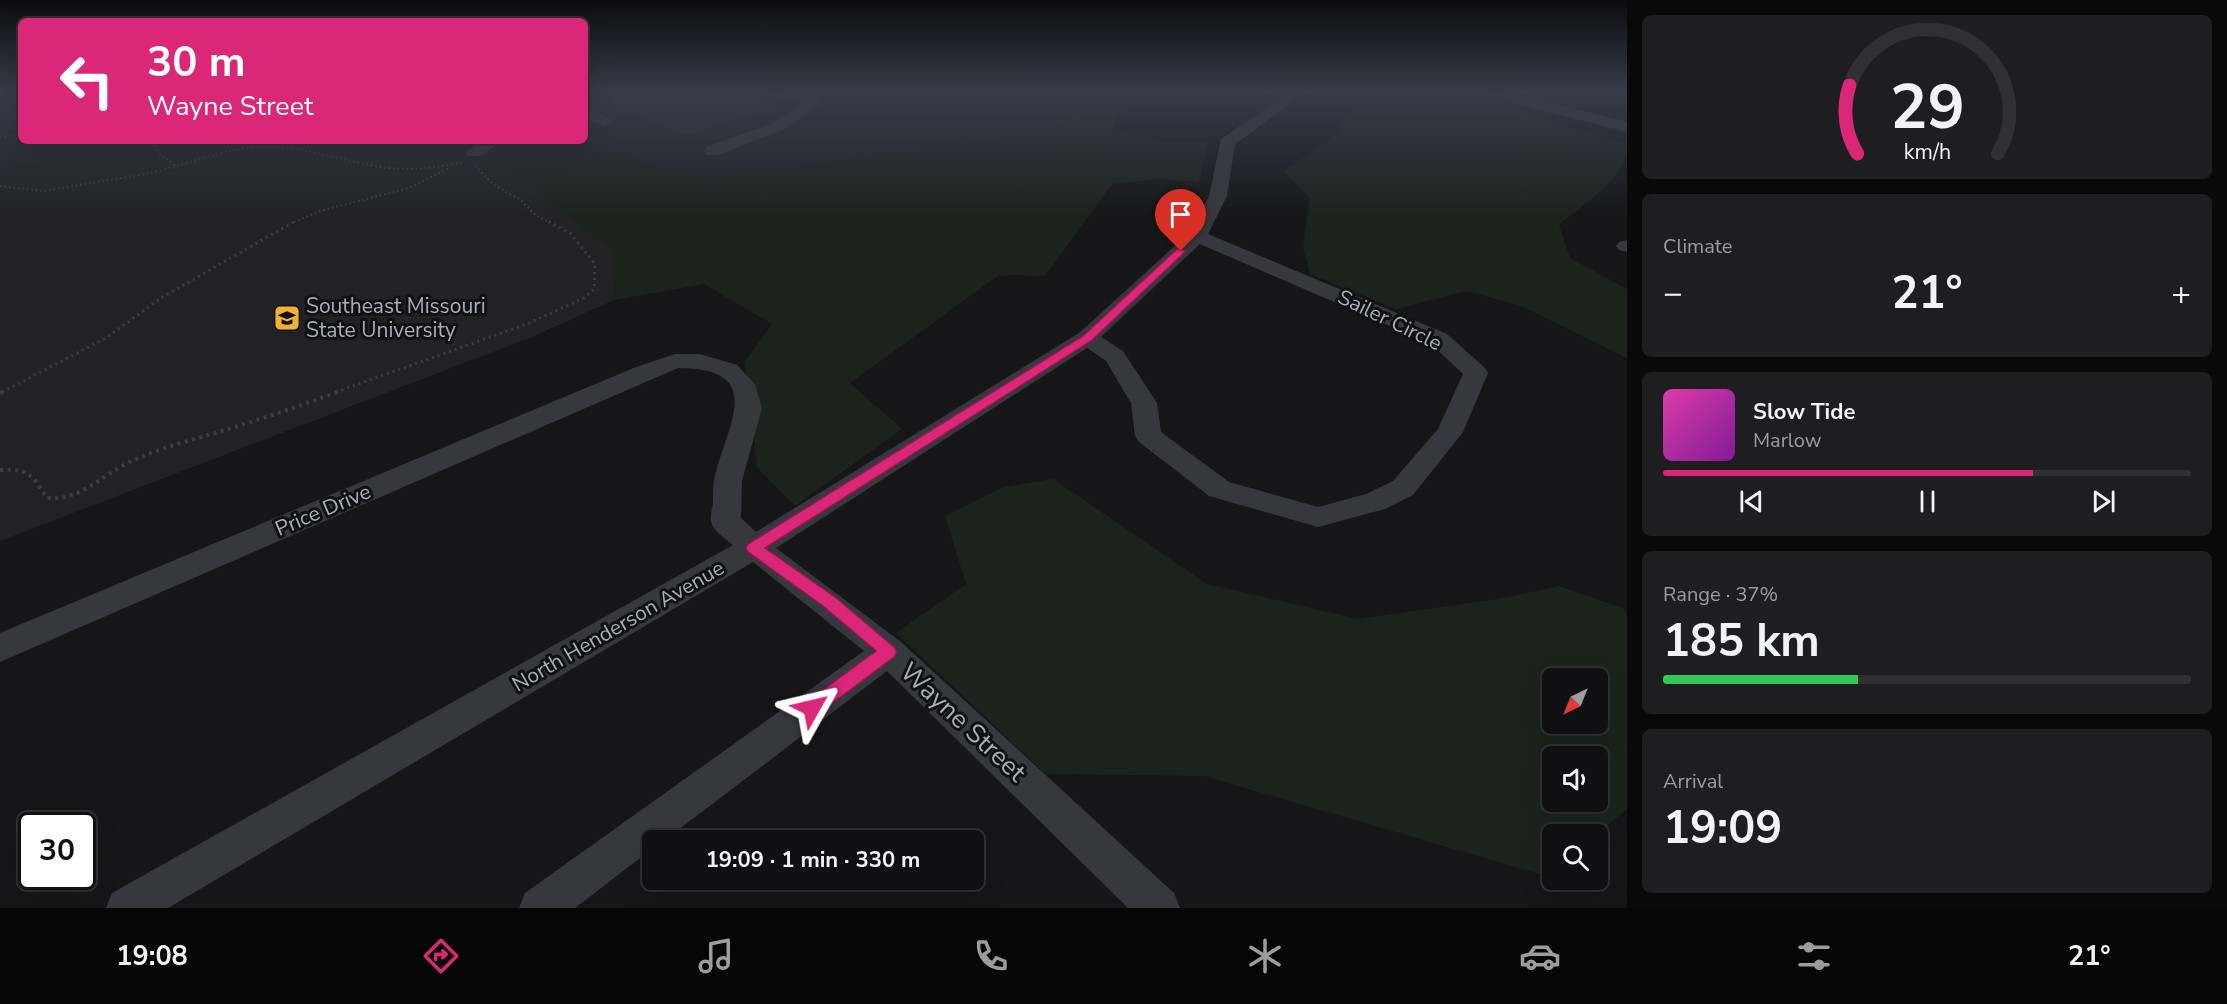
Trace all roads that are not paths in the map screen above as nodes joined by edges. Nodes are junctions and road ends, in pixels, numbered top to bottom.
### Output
1 (759, 133) edge
2 (1239, 133) edge
3 (491, 144) edge
4 (712, 151) dead end
5 (471, 160) road end
6 (1197, 236) junction
7 (1087, 338) junction
8 (645, 372) joint
9 (753, 548) junction
10 (0, 648) edge
11 (888, 652) junction
12 (542, 907) edge
13 (127, 908) edge
14 (1160, 908) edge

1 - 4 street
2 - 6 street, North Henderson Avenue
3 - 5 street
6 - 7 street, North Henderson Avenue
6 - 7 street, Sailer Circle
7 - 9 street, North Henderson Avenue
8 - 9 street, Wayne Street
8 - 10 street, Price Drive
9 - 11 street, Wayne Street
9 - 13 street, North Henderson Avenue
11 - 12 street
11 - 14 street, Wayne Street

